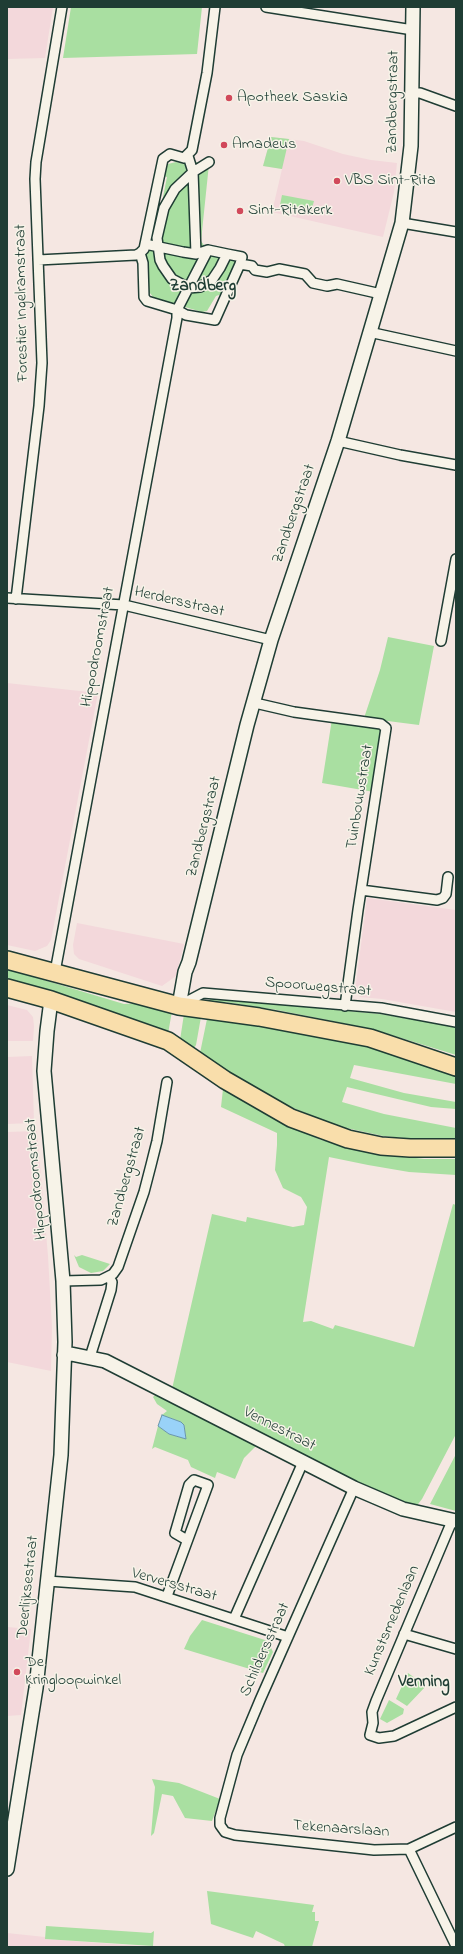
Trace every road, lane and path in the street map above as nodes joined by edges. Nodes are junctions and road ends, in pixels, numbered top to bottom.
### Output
1 (62, 7) edge
2 (214, 7) edge
3 (266, 7) edge
4 (413, 7) edge
5 (413, 30) junction
6 (412, 93) junction
7 (456, 106) edge
8 (188, 156) junction
9 (209, 162) dead end
10 (193, 172) junction
11 (402, 223) junction
12 (456, 232) edge
13 (145, 244) junction
14 (158, 247) junction
15 (208, 250) junction
16 (140, 253) junction
17 (196, 254) junction
18 (227, 254) junction
19 (38, 260) junction
20 (240, 264) junction
21 (189, 288) junction
22 (380, 294) junction
23 (177, 310) junction
24 (369, 332) junction
25 (456, 351) edge
26 (338, 441) junction
27 (456, 464) edge
28 (456, 559) edge
29 (12, 599) edge
30 (124, 605) junction
31 (271, 640) junction
32 (440, 641) dead end
33 (255, 703) junction
34 (448, 877) dead end
35 (361, 890) junction
36 (7, 960) edge
37 (55, 972) junction
38 (7, 988) edge
39 (51, 1000) junction
40 (179, 1006) junction
41 (346, 1006) junction
42 (456, 1022) edge
43 (456, 1066) edge
44 (167, 1082) dead end
45 (456, 1148) edge
46 (109, 1277) junction
47 (63, 1281) junction
48 (64, 1355) junction
49 (90, 1357) junction
50 (303, 1462) junction
51 (354, 1488) junction
52 (454, 1521) edge
53 (187, 1540) junction
54 (47, 1581) junction
55 (167, 1596) junction
56 (234, 1620) junction
57 (404, 1634) junction
58 (288, 1637) junction
59 (456, 1649) edge
60 (456, 1707) edge
61 (456, 1827) edge
62 (222, 1829) joint
63 (409, 1849) junction
64 (7, 1869) edge
65 (456, 1946) edge

1 - 19 street, Forestier Ingelramstraat
2 - 8 street
3 - 5 street
4 - 5 street, Zandbergstraat
5 - 6 street, Zandbergstraat
6 - 7 street
6 - 11 street, Zandbergstraat
8 - 10 street
8 - 13 street
9 - 10 street
10 - 14 street
10 - 17 street
11 - 12 street
11 - 22 street, Zandbergstraat
13 - 14 street
13 - 16 street
14 - 17 street
14 - 21 street
15 - 17 street
15 - 18 street
15 - 21 street
16 - 19 street
16 - 23 street
18 - 20 street
18 - 21 street
19 - 29 street, Forestier Ingelramstraat
20 - 22 street
20 - 23 street
21 - 23 street
22 - 24 street, Zandbergstraat
23 - 30 street, Hippodroomstraat
24 - 25 street
24 - 26 street, Zandbergstraat
26 - 27 street
26 - 31 street, Zandbergstraat
28 - 32 street
29 - 30 street, Herdersstraat
30 - 31 street, Herdersstraat
30 - 37 street, Hippodroomstraat
31 - 33 street, Zandbergstraat
33 - 35 street, Tuinbouwstraat
33 - 40 street, Zandbergstraat
34 - 35 street
35 - 41 street, Tuinbouwstraat
36 - 37 highway
37 - 40 highway
38 - 39 highway
39 - 45 highway
39 - 47 street, Hippodroomstraat
40 - 41 street, Spoorwegstraat
40 - 43 highway
41 - 42 street, Spoorwegstraat
44 - 46 street, Zandbergstraat
46 - 47 street
46 - 49 street
47 - 48 street, Hippodroomstraat
48 - 49 street
48 - 54 street, Deerlijksestraat
49 - 50 street, Vennestraat
50 - 51 street, Vennestraat
50 - 56 street
51 - 52 street, Vennestraat
51 - 58 street, Schildersstraat
52 - 57 street, Kunstsmedenlaan
53 - 53 street
53 - 55 street
54 - 55 street, Verversstraat
54 - 64 street, Deerlijksestraat
55 - 56 street, Verversstraat
56 - 58 street, Verversstraat
57 - 59 street
57 - 60 street, Kunstsmedenlaan
58 - 62 street, Schildersstraat
61 - 63 street, Tekenaarslaan
62 - 63 street, Tekenaarslaan
63 - 65 street

